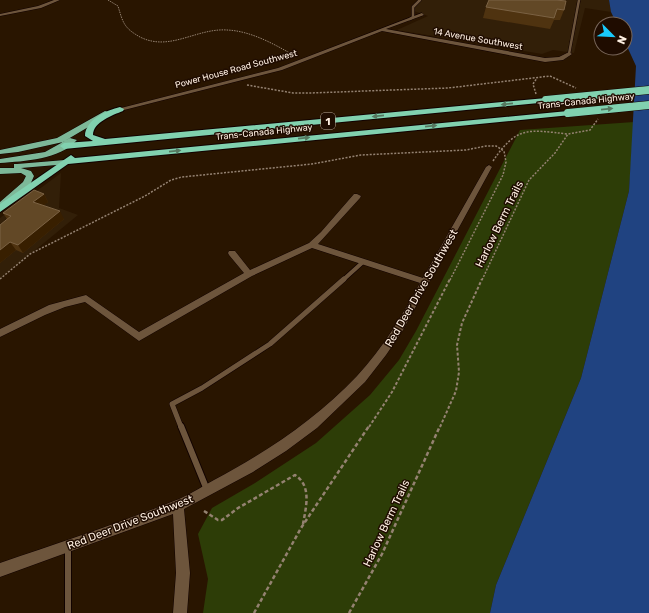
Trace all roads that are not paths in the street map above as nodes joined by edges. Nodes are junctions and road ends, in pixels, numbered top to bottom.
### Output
1 (58, 0) edge
2 (420, 0) edge
3 (579, 0) edge
4 (422, 14) dead end
5 (0, 15) edge
6 (410, 19) junction
7 (382, 30) junction
8 (569, 54) joint
9 (649, 90) edge
10 (649, 105) edge
11 (120, 109) junction
12 (99, 120) junction
13 (293, 124) junction
14 (110, 142) junction
15 (64, 146) junction
16 (11, 151) junction
17 (0, 152) edge
18 (136, 154) junction
19 (0, 161) edge
20 (65, 162) junction
21 (0, 168) edge
22 (489, 168) road end
23 (0, 171) edge
24 (356, 196) dead end
25 (0, 209) edge
26 (312, 245) junction
27 (232, 253) dead end
28 (363, 262) junction
29 (249, 274) junction
30 (426, 282) junction
31 (0, 333) edge
32 (207, 491) junction
33 (178, 506) junction
34 (68, 547) junction
35 (0, 570) edge
36 (68, 613) edge
37 (180, 613) edge

1 - 5 street
2 - 6 lane
3 - 8 lane
4 - 6 street, Power House Road Southwest
6 - 7 street, Power House Road Southwest
7 - 8 street, 14 Avenue Southwest
7 - 11 street, Power House Road Southwest
9 -> 13 highway, Trans-Canada Highway / 1, bridge
18 -> 10 highway, Trans-Canada Highway / 1, bridge
11 - 12 highway
11 - 16 highway
12 - 14 highway
12 - 15 highway
13 - 14 highway, Trans-Canada Highway / 1
13 - 20 highway
14 - 15 highway, Trans-Canada Highway / 1
15 - 16 highway, Trans-Canada Highway / 1
15 - 19 highway
16 - 17 highway, Trans-Canada Highway / 1
18 - 20 highway, Trans-Canada Highway / 1
18 - 25 highway
20 - 21 highway, Trans-Canada Highway / 1
20 - 25 highway
22 - 30 street, Red Deer Drive Southwest
23 - 25 highway
24 - 26 street
26 - 28 street
26 - 29 street
27 - 29 street
28 - 30 street
28 - 32 lane
29 - 31 street
30 - 32 street, Red Deer Drive Southwest
32 - 33 street, Red Deer Drive Southwest
33 - 34 street, Red Deer Drive Southwest
33 - 37 street
34 - 35 street, Red Deer Drive Southwest
34 - 36 lane

